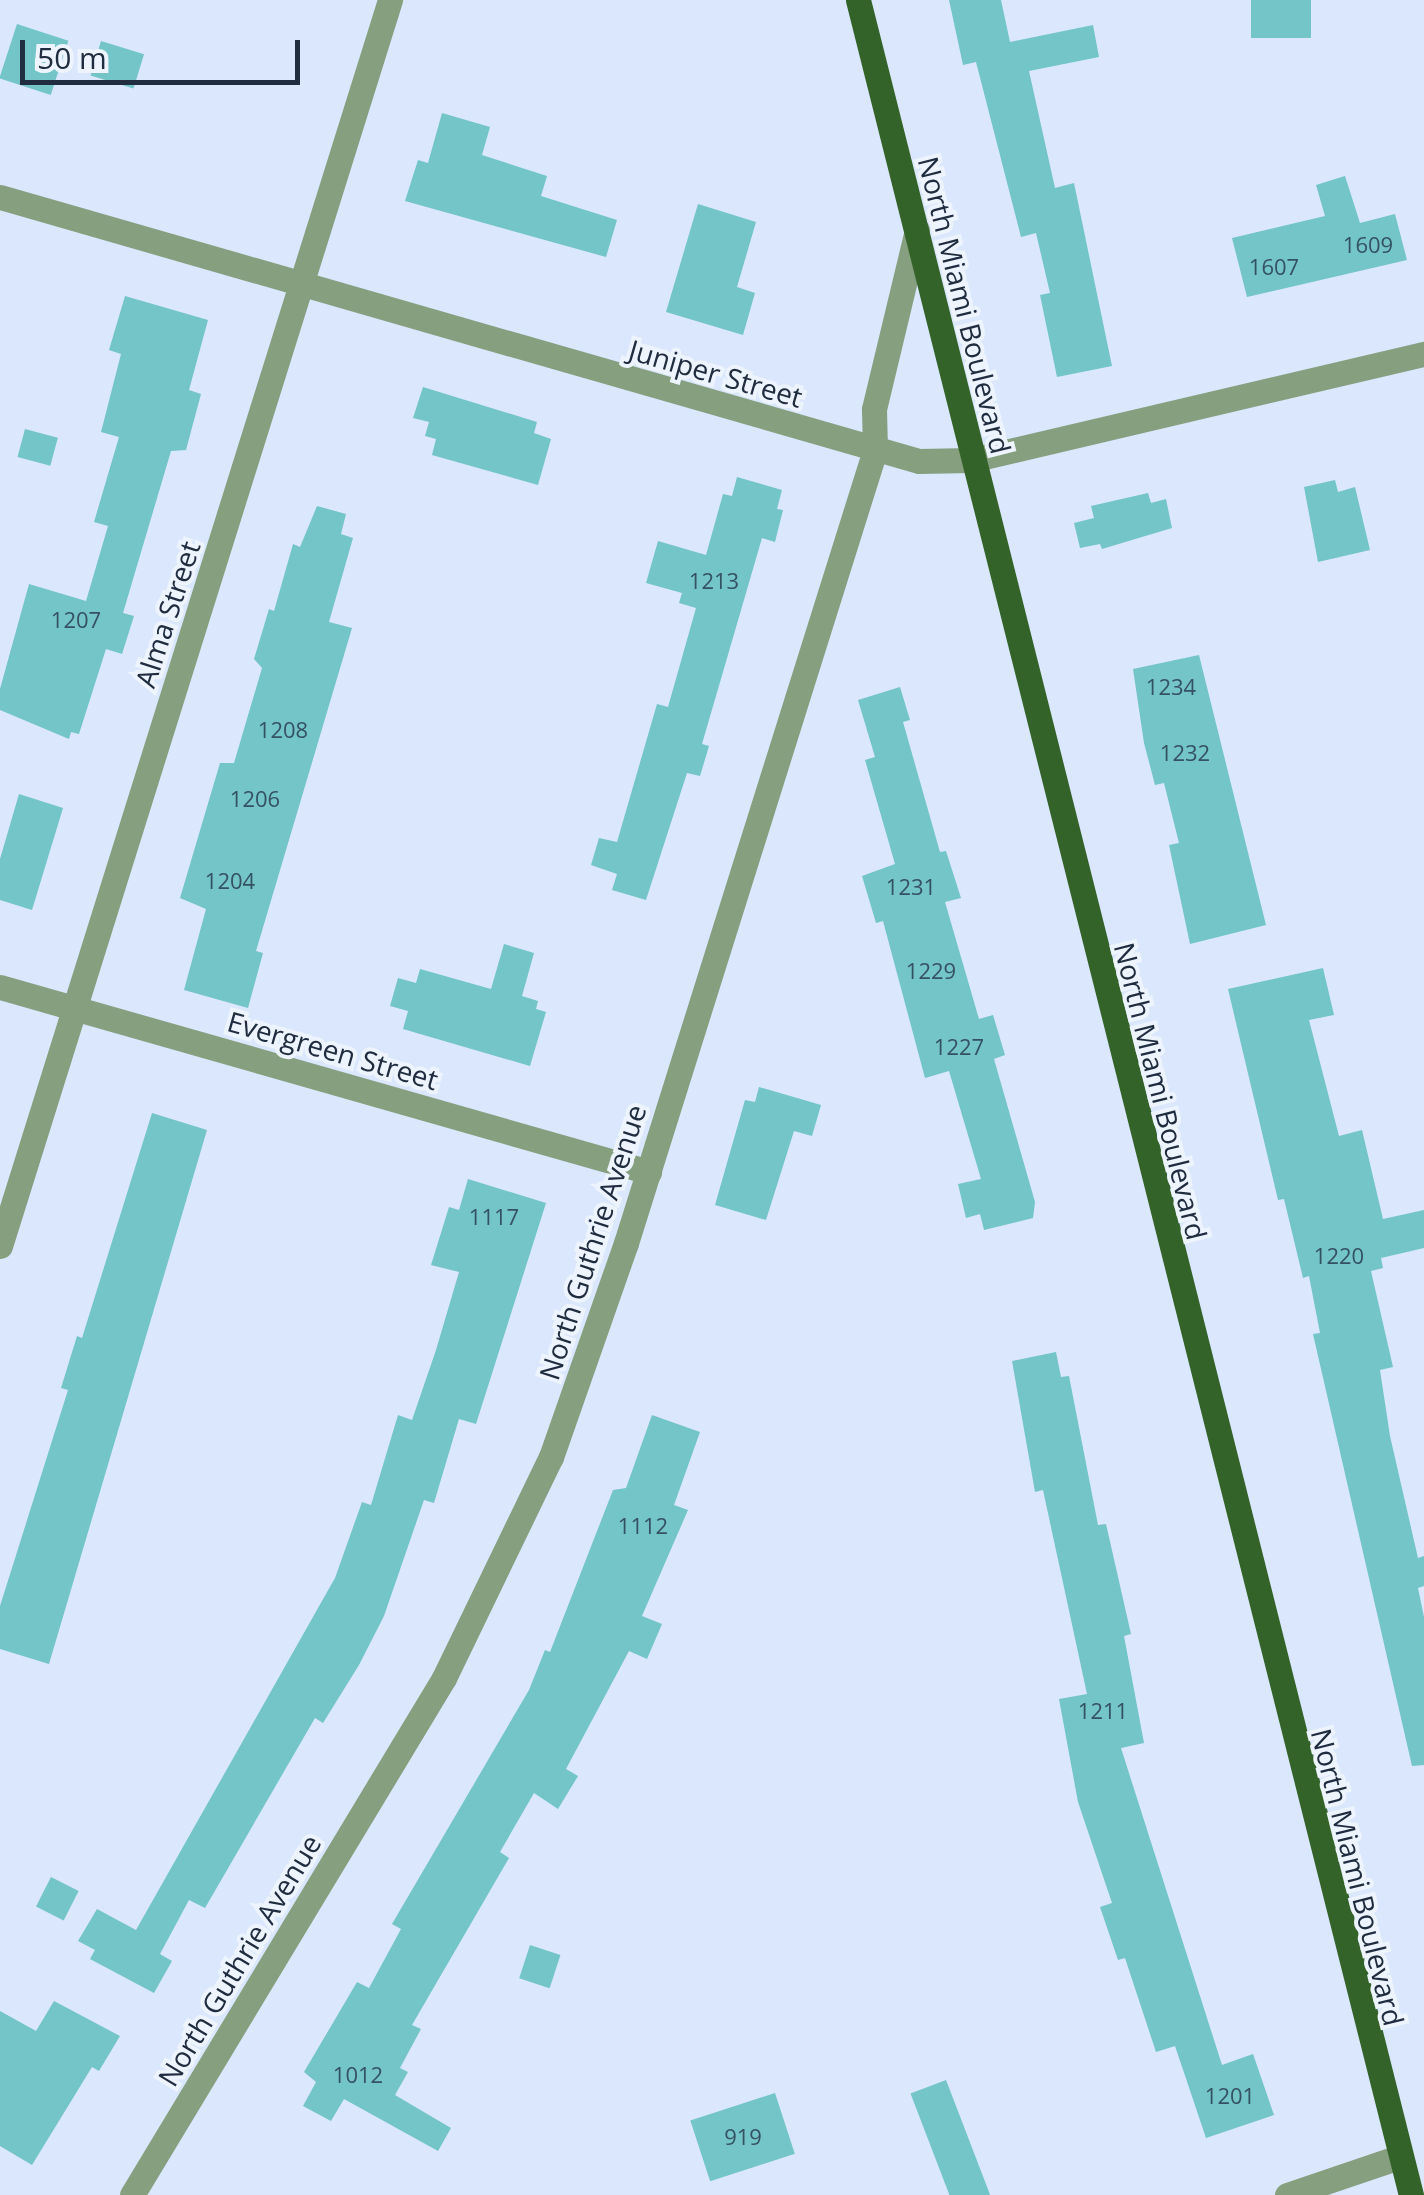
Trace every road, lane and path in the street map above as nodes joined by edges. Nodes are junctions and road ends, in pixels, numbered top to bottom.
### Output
1 (390, 0) edge
2 (858, 0) edge
3 (0, 197) edge
4 (917, 230) junction
5 (302, 286) junction
6 (1424, 354) edge
7 (875, 450) junction
8 (971, 460) junction
9 (0, 987) edge
10 (74, 1008) junction
11 (649, 1172) junction
12 (0, 1246) edge
13 (1399, 2157) junction
14 (132, 2195) edge
15 (1287, 2195) edge
16 (1411, 2195) edge

1 - 5 street, Alma Street
2 - 4 main road, North Miami Boulevard
3 - 5 street, Juniper Street
4 - 7 street, North Guthrie Avenue
4 - 8 main road, North Miami Boulevard
5 - 7 street, Juniper Street
5 - 10 street, Alma Street
6 - 8 street, Juniper Street
7 - 8 street, Juniper Street
7 - 11 street, North Guthrie Avenue
8 - 13 main road, North Miami Boulevard
9 - 10 street, Evergreen Street
10 - 11 street, Evergreen Street
10 - 12 street, Alma Street
11 - 14 street, North Guthrie Avenue
13 - 15 street
13 - 16 main road, North Miami Boulevard

